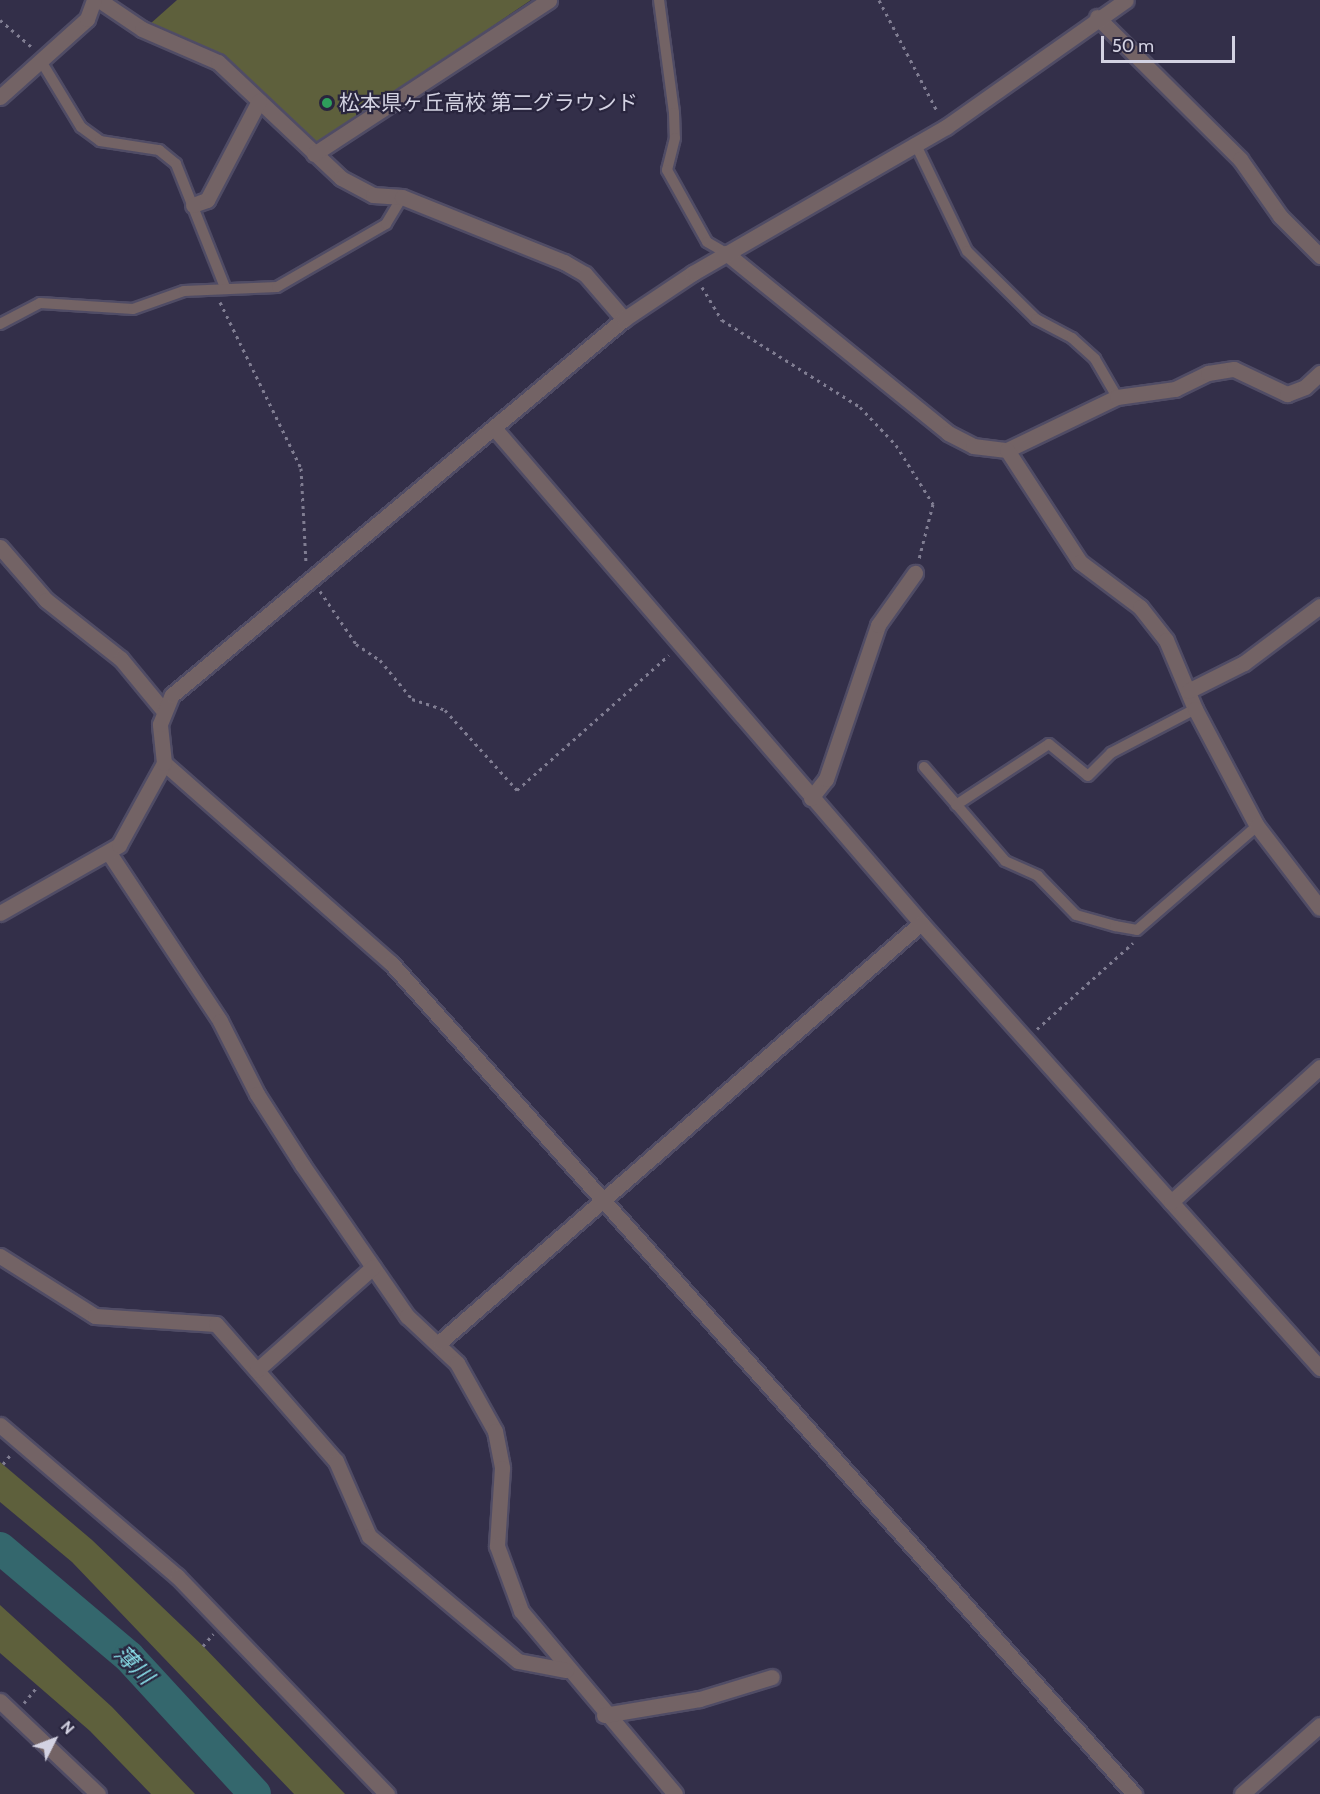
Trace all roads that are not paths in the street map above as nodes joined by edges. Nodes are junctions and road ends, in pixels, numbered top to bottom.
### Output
1 (94, 0) edge
2 (99, 0) edge
3 (549, 0) edge
4 (659, 0) edge
5 (1126, 0) edge
6 (1097, 17) junction
7 (41, 60) junction
8 (0, 97) edge
9 (259, 101) junction
10 (915, 143) junction
11 (314, 154) junction
12 (402, 197) junction
13 (193, 205) junction
14 (726, 253) junction
15 (1320, 256) edge
16 (225, 287) junction
17 (624, 319) junction
18 (0, 324) edge
19 (1320, 374) edge
20 (1117, 398) junction
21 (494, 428) junction
22 (1007, 450) junction
23 (2, 556) edge
24 (915, 573) road end
25 (1320, 606) edge
26 (1188, 691) junction
27 (1195, 709) junction
28 (163, 710) junction
29 (164, 763) junction
30 (924, 766) dead end
31 (811, 798) junction
32 (956, 805) junction
33 (1257, 826) junction
34 (109, 853) junction
35 (1320, 908) edge
36 (0, 913) edge
37 (921, 923) junction
38 (1320, 1067) edge
39 (601, 1201) junction
40 (1171, 1203) junction
41 (0, 1256) edge
42 (373, 1267) junction
43 (440, 1342) junction
44 (1320, 1368) edge
45 (257, 1370) junction
46 (0, 1425) edge
47 (566, 1670) junction
48 (772, 1677) dead end
49 (0, 1701) edge
50 (604, 1715) junction
51 (1320, 1725) edge
52 (98, 1794) edge
53 (387, 1794) edge
54 (675, 1794) edge
55 (1134, 1794) edge
56 (1242, 1794) edge

1 - 7 street
2 - 9 street
3 - 11 street
4 - 14 lane
5 - 6 street
6 - 10 street
6 - 15 street
7 - 8 street
7 - 13 lane
9 - 11 street
9 - 13 street
10 - 14 street
10 - 20 lane
11 - 12 street
12 - 16 lane
12 - 17 street
13 - 16 lane
14 - 17 street
14 - 22 street
16 - 18 lane
17 - 21 street
19 - 20 street
20 - 22 street
21 - 28 street
21 - 31 street
22 - 26 street
23 - 28 street
24 - 31 street
25 - 26 street
26 - 27 street
27 - 32 lane
27 - 33 street
28 - 29 street
29 - 34 street
29 - 39 street
30 - 32 lane
31 - 37 street
32 - 33 lane
33 - 35 street
34 - 36 street
34 - 42 street
37 - 39 street
37 - 40 street
38 - 40 street
39 - 43 street
39 - 55 street
40 - 44 street
41 - 45 street
42 - 43 street
42 - 45 street
43 - 47 street
45 - 47 street
46 - 53 street
47 - 50 street
48 - 50 street
49 - 52 street
50 - 54 street
51 - 56 street

